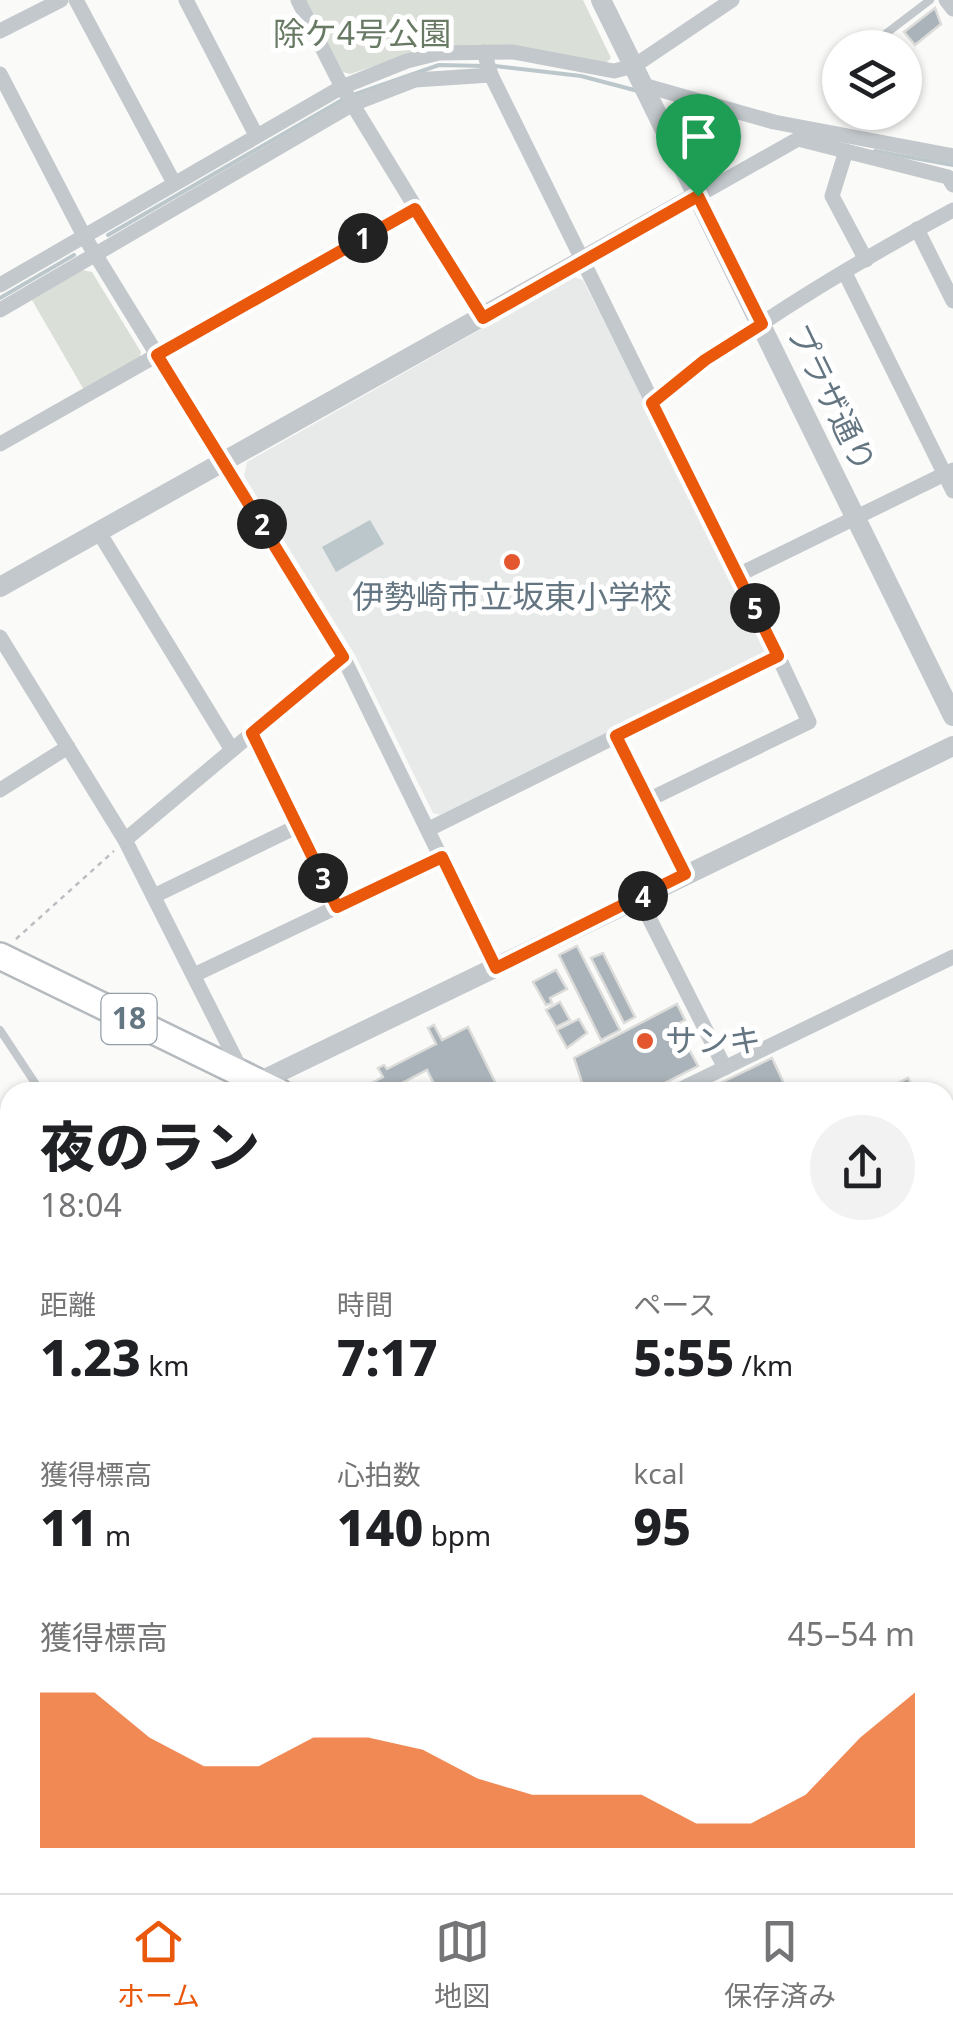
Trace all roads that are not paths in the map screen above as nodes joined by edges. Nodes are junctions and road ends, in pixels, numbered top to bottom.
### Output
1 (61, 0) edge
2 (76, 0) edge
3 (186, 0) edge
4 (298, 0) edge
5 (601, 0) edge
6 (732, 0) edge
7 (930, 0) edge
8 (946, 0) edge
9 (953, 9) edge
10 (891, 30) edge
11 (0, 32) edge
12 (484, 52) junction
13 (0, 74) edge
14 (491, 75) junction
15 (638, 75) junction
16 (342, 87) junction
17 (354, 104) junction
18 (256, 136) junction
19 (846, 151) junction
20 (953, 156) edge
21 (174, 183) junction
22 (953, 185) edge
23 (698, 196) junction
24 (415, 209) junction
25 (953, 210) edge
26 (917, 229) junction
27 (84, 236) junction
28 (95, 254) junction
29 (866, 260) junction
30 (582, 262) junction
31 (845, 274) junction
32 (0, 285) edge
33 (953, 302) edge
34 (0, 310) edge
35 (483, 318) junction
36 (762, 324) junction
37 (157, 355) junction
38 (652, 403) junction
39 (0, 444) edge
40 (224, 463) junction
41 (949, 472) edge
42 (953, 492) edge
43 (856, 518) junction
44 (100, 534) junction
45 (738, 575) junction
46 (0, 587) edge
47 (0, 637) edge
48 (778, 656) junction
49 (343, 657) junction
50 (953, 716) edge
51 (252, 733) junction
52 (616, 736) junction
53 (953, 746) edge
54 (68, 747) junction
55 (232, 750) junction
56 (0, 790) edge
57 (648, 800) junction
58 (298, 826) junction
59 (428, 830) junction
60 (125, 840) junction
61 (442, 857) junction
62 (685, 874) junction
63 (154, 896) junction
64 (638, 898) junction
65 (337, 907) junction
66 (6, 949) edge
67 (953, 957) edge
68 (496, 968) junction
69 (194, 975) junction
70 (0, 1030) edge
71 (725, 1068) junction
72 (34, 1082) edge
73 (249, 1082) edge
74 (252, 1082) edge
75 (260, 1082) edge
76 (696, 1082) edge

1 - 11 street
2 - 21 street
3 - 18 street
4 - 16 street
5 - 15 street, プラザ通り
6 - 15 street
7 - 10 lane
8 - 9 street
12 - 14 street
12 - 15 street
12 - 16 street
13 - 27 street
14 - 17 street
14 - 30 street
15 - 20 street
15 - 23 street, プラザ通り
16 - 17 street
16 - 18 street
17 - 24 street
17 - 28 street
18 - 21 street
19 - 22 street
19 - 23 street
19 - 29 street
21 - 27 street
23 - 30 street
23 - 36 street, プラザ通り
24 - 35 street
24 - 37 street
25 - 26 street
26 - 29 street
26 - 33 street
27 - 28 street
27 - 32 street
28 - 34 street
28 - 37 street
29 - 31 street
30 - 35 street
30 - 38 street
31 - 36 street
31 - 41 street
35 - 40 street
36 - 38 street
36 - 43 street, プラザ通り
37 - 39 street
37 - 40 street
38 - 45 street
40 - 44 street
40 - 49 street
41 - 42 street
41 - 43 street
43 - 45 street
43 - 50 street, プラザ通り
44 - 46 street
44 - 55 street
45 - 48 street
47 - 54 street
48 - 52 street
48 - 57 street
49 - 51 street
49 - 59 street
51 - 55 street
51 - 58 street
52 - 57 street
52 - 59 street
53 - 62 street
54 - 56 street
54 - 60 street
55 - 60 street
57 - 62 street
58 - 63 street
58 - 65 street
59 - 61 street
60 - 63 street
61 - 65 street
61 - 68 street
62 - 64 street
63 - 69 street
64 - 68 street
64 - 71 street
65 - 69 street
66 - 73 main road, 18
67 - 71 street
68 - 75 street
69 - 74 street
70 - 72 lane
71 - 76 street

